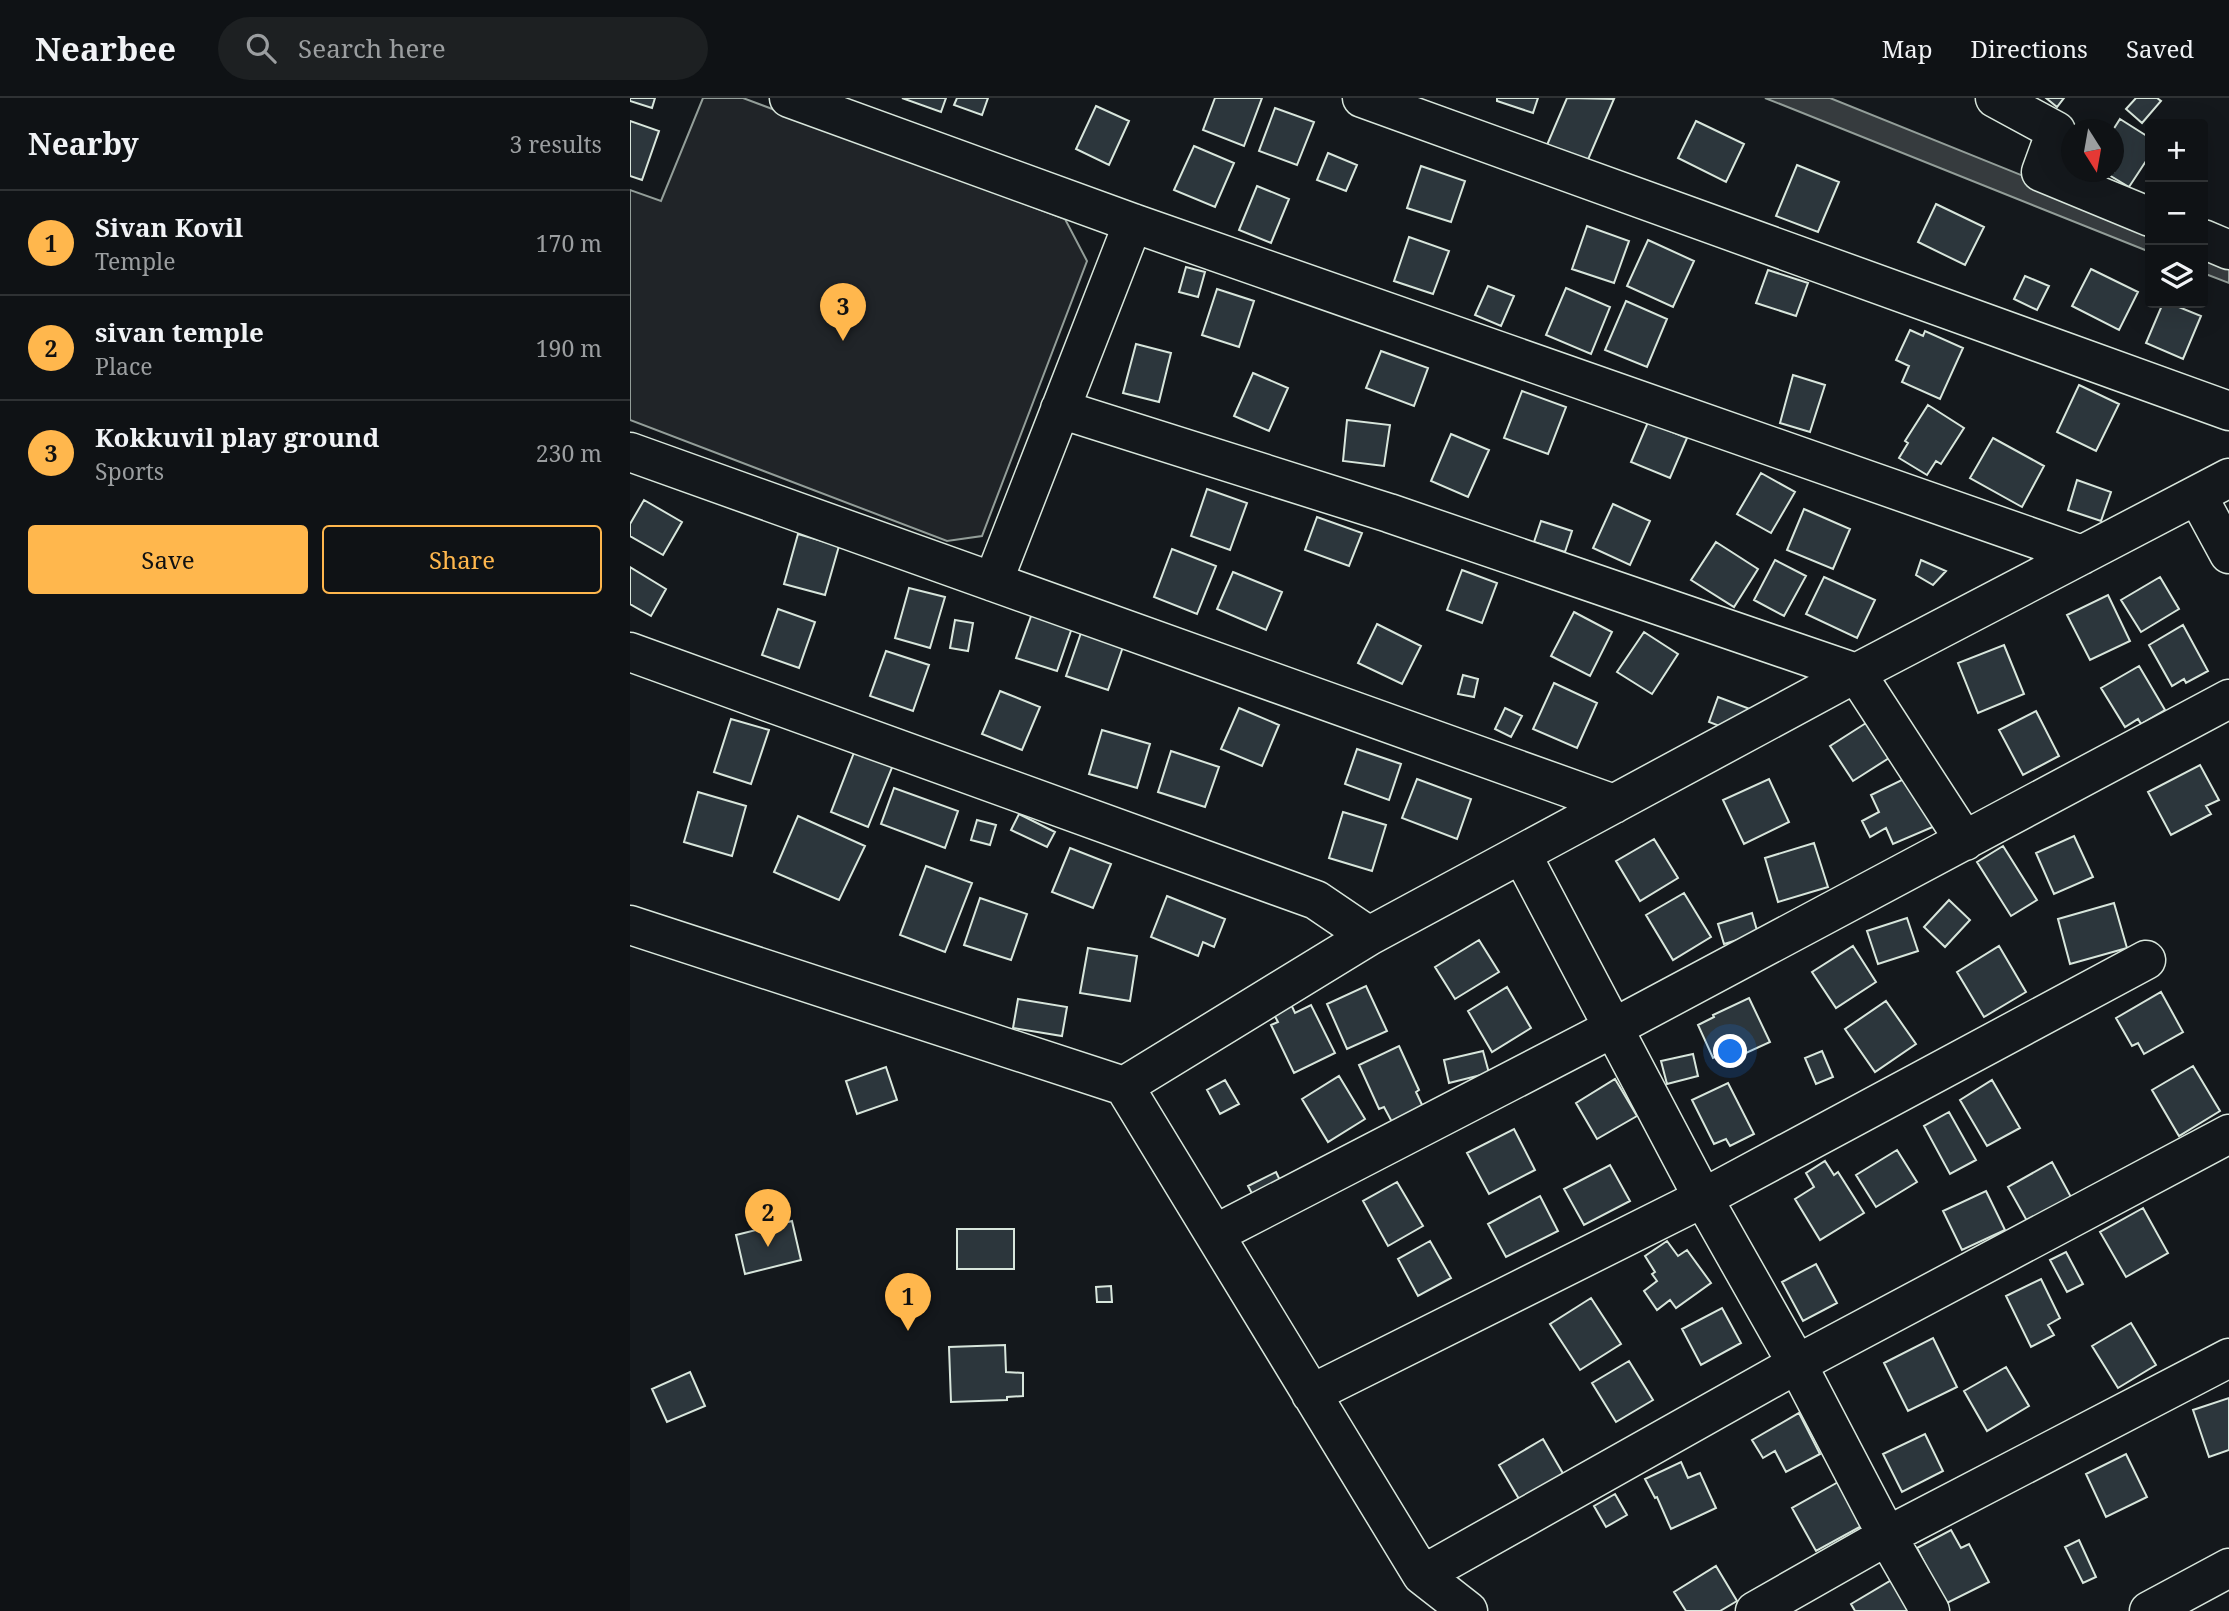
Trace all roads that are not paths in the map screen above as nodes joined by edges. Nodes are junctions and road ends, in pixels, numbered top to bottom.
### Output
1 (789, 98) edge
2 (1362, 98) edge
3 (1996, 98) edge
4 (2145, 215) edge
5 (1133, 223) junction
6 (2208, 241) edge
7 (2229, 250) edge
8 (1060, 409) junction
9 (2229, 411) edge
10 (630, 452) edge
11 (2213, 486) edge
12 (2229, 554) edge
13 (2082, 555) junction
14 (993, 582) junction
15 (630, 652) edge
16 (1856, 673) junction
17 (2229, 699) edge
18 (1614, 804) junction
19 (1965, 841) junction
20 (1522, 855) junction
21 (630, 925) edge
22 (1369, 936) junction
23 (2146, 960) dead end
24 (1614, 1028) junction
25 (1124, 1086) junction
26 (2229, 1134) edge
27 (1703, 1198) junction
28 (1215, 1234) junction
29 (2228, 1361) edge
30 (1797, 1364) junction
31 (1311, 1394) junction
32 (1887, 1536) junction
33 (2229, 1568) edge
34 (1422, 1575) junction
35 (1468, 1611) edge
36 (1755, 1611) edge
37 (1930, 1611) edge
38 (2149, 1611) edge

1 - 5 street
2 - 9 street
3 - 4 street
5 - 8 street
5 - 13 street
6 - 7 street
8 - 14 street
8 - 16 street
10 - 14 street
11 - 12 street
11 - 13 street
13 - 16 street
14 - 18 street
15 - 22 street
16 - 18 street
16 - 19 street
17 - 19 street
18 - 20 street
19 - 24 street
20 - 22 street
20 - 24 street
21 - 25 street
22 - 25 street
23 - 27 street
24 - 27 street
24 - 28 street
25 - 28 street
26 - 30 street
27 - 30 street
27 - 31 street
28 - 31 street
29 - 32 street
30 - 32 street
30 - 34 street
31 - 34 street
32 - 36 street
32 - 37 street
33 - 38 street
34 - 35 street

